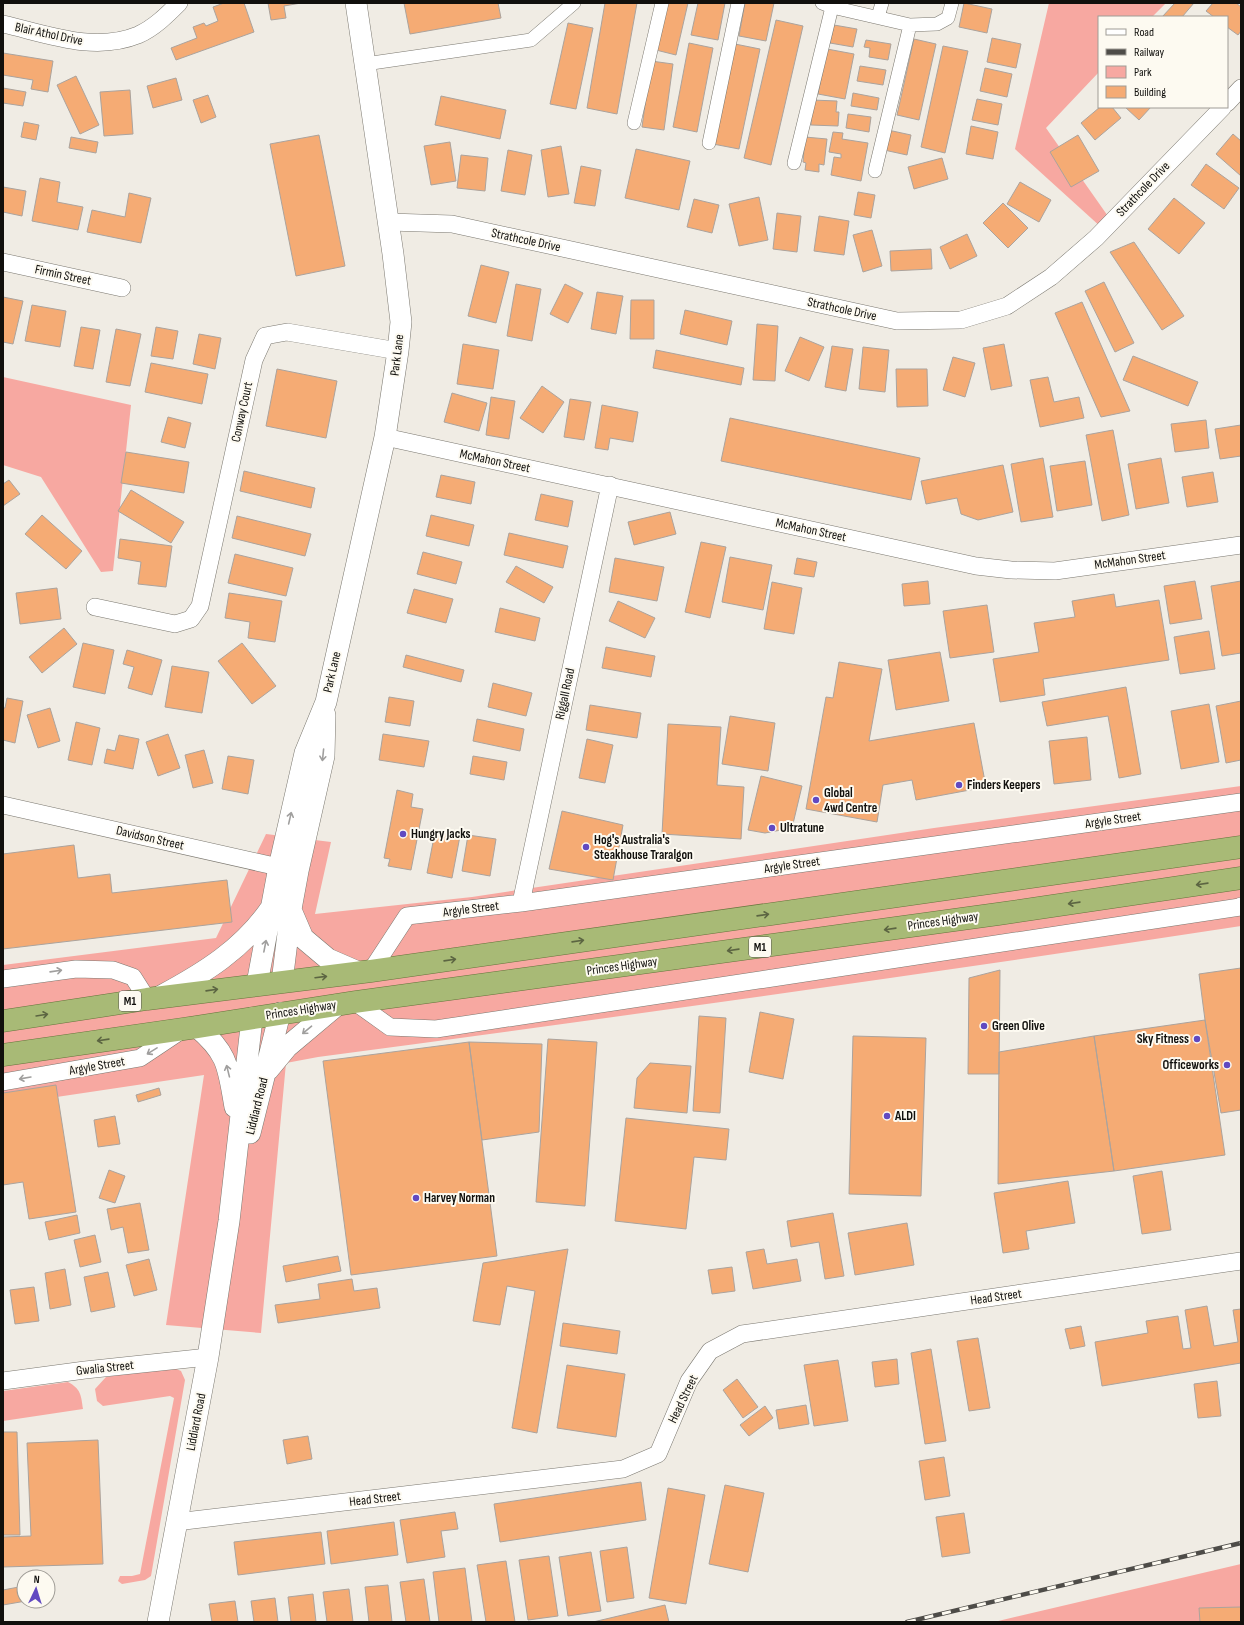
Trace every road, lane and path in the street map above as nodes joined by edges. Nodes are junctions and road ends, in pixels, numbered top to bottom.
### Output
1 (179, 3) edge
2 (356, 3) edge
3 (574, 3) edge
4 (662, 3) edge
5 (738, 3) edge
6 (882, 3) edge
7 (952, 3) edge
8 (827, 5) edge
9 (878, 17) junction
10 (3, 24) edge
11 (910, 25) junction
12 (365, 64) junction
13 (1241, 88) edge
14 (1228, 102) edge
15 (1222, 108) edge
16 (634, 123) dead end
17 (709, 143) dead end
18 (794, 163) dead end
19 (875, 171) dead end
20 (389, 222) junction
21 (3, 262) edge
22 (122, 288) dead end
23 (398, 351) junction
24 (385, 437) junction
25 (610, 485) junction
26 (1241, 545) edge
27 (95, 607) dead end
28 (1241, 802) edge
29 (3, 805) edge
30 (1241, 847) edge
31 (289, 869) junction
32 (1241, 878) edge
33 (521, 903) junction
34 (1241, 906) edge
35 (282, 907) junction
36 (365, 971) junction
37 (3, 979) edge
38 (282, 982) junction
39 (257, 984) junction
40 (154, 998) junction
41 (346, 1003) junction
42 (280, 1013) junction
43 (252, 1018) junction
44 (3, 1021) edge
45 (190, 1028) junction
46 (3, 1055) edge
47 (265, 1074) junction
48 (3, 1082) edge
49 (238, 1137) junction
50 (229, 1221) junction
51 (1241, 1261) edge
52 (208, 1357) junction
53 (3, 1381) edge
54 (176, 1522) junction
55 (158, 1622) edge

1 - 10 street, Blair Athol Drive
2 - 12 street, Park Lane
3 - 12 street
4 - 16 street
5 - 17 street
6 - 9 street
7 - 11 street
8 - 9 street
8 - 18 street
9 - 11 street
11 - 19 street
12 - 20 street, Park Lane
13 - 14 street
15 - 20 street, Strathcole Drive
20 - 23 street, Park Lane
21 - 22 street, Firmin Street
23 - 24 street, Park Lane
23 - 27 street, Conway Court
24 - 25 street, McMahon Street
24 - 31 street, Park Lane
25 - 26 street, McMahon Street
25 - 33 street, Riggall Road
28 - 33 street, Argyle Street
29 - 31 street, Davidson Street
36 -> 30 highway, M1
31 - 35 street, Park Lane
32 -> 41 highway, Princes Highway / M1
33 - 36 street, Argyle Street
34 - 41 street
35 - 36 street
35 - 38 street, Park Lane
39 -> 35 street, Park Lane
35 - 40 street
38 -> 36 highway, M1
37 -> 40 street
38 - 39 highway, M1
38 - 42 highway
40 -> 39 highway, M1
39 - 43 highway
44 -> 40 highway, M1
41 - 42 highway, Princes Highway / M1
41 -> 47 street
42 - 43 highway, Princes Highway / M1
42 - 47 street, Liddiard Road
43 - 45 highway, Princes Highway / M1
43 - 49 street, Liddiard Road
45 -> 46 highway, Princes Highway / M1
45 -> 48 street, Argyle Street
49 -> 45 street
47 - 50 street, Liddiard Road
49 - 50 street, Liddiard Road
50 - 52 street, Liddiard Road
51 - 54 street, Head Street
52 - 53 street, Gwalia Street
52 - 54 street, Liddiard Road
54 - 55 street, Liddiard Road

